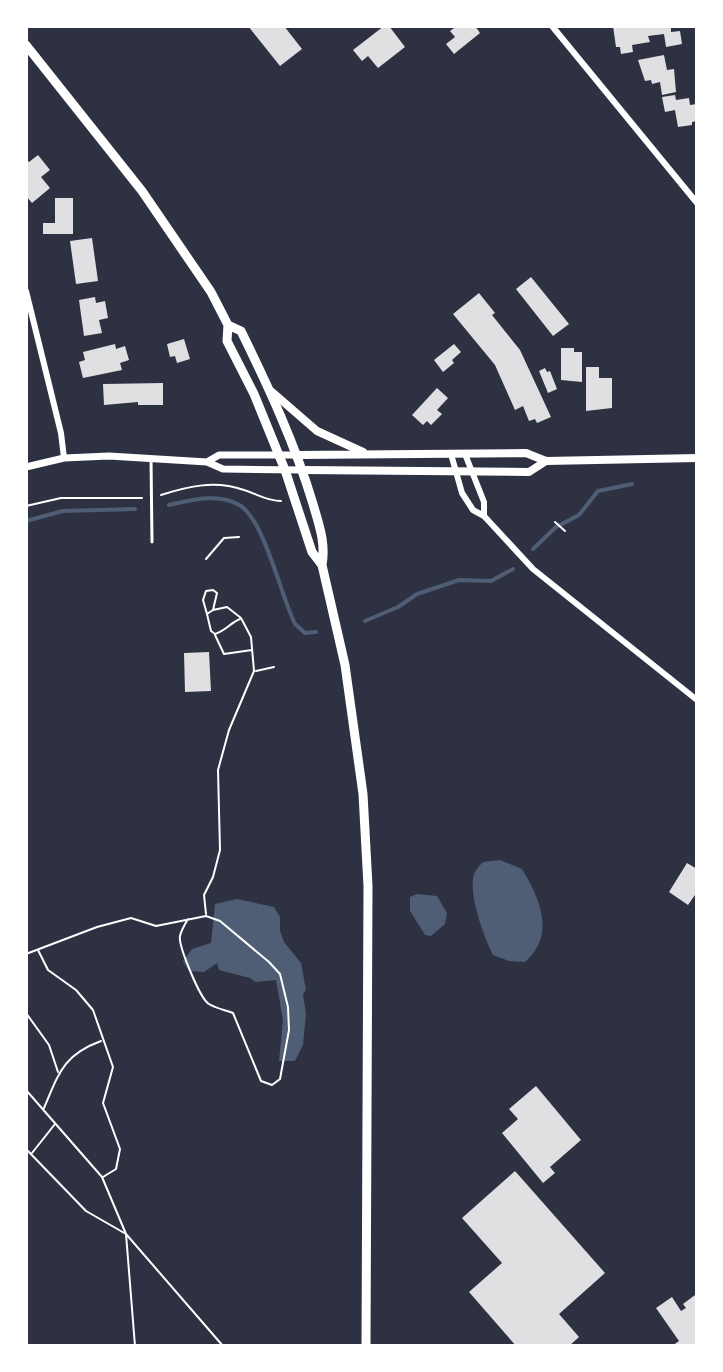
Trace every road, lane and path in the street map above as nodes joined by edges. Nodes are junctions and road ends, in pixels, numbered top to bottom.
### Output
1 (552, 26) edge
2 (26, 45) edge
3 (697, 203) edge
4 (26, 291) edge
5 (228, 325) junction
6 (271, 392) junction
7 (279, 454) junction
8 (367, 454) junction
9 (451, 454) junction
10 (465, 454) junction
11 (297, 455) junction
12 (64, 458) junction
13 (151, 458) junction
14 (697, 458) edge
15 (546, 461) junction
16 (207, 462) junction
17 (26, 467) edge
18 (285, 470) junction
19 (303, 470) junction
20 (455, 471) junction
21 (470, 471) junction
22 (152, 497) junction
23 (288, 500) dead end
24 (26, 506) edge
25 (484, 516) junction
26 (555, 522) dead end
27 (565, 531) dead end
28 (239, 537) dead end
29 (152, 542) dead end
30 (206, 559) dead end
31 (322, 565) junction
32 (213, 610) junction
33 (207, 614) junction
34 (241, 618) junction
35 (215, 634) junction
36 (252, 650) junction
37 (274, 667) dead end
38 (254, 671) junction
39 (697, 700) edge
40 (206, 916) junction
41 (188, 919) junction
42 (37, 949) junction
43 (26, 954) edge
44 (26, 1013) edge
45 (30, 1016) junction
46 (26, 1022) edge
47 (102, 1041) junction
48 (59, 1073) junction
49 (26, 1090) edge
50 (44, 1108) junction
51 (56, 1123) junction
52 (26, 1149) edge
53 (31, 1154) junction
54 (102, 1177) junction
55 (126, 1234) junction
56 (135, 1346) edge
57 (223, 1346) edge
58 (366, 1346) edge

1 - 3 street
2 - 5 main road
4 - 12 street
5 - 6 main road
5 - 7 main road
6 - 8 main road
6 - 11 main road
7 - 11 street
7 - 16 street
7 - 18 main road
8 - 9 main road
8 - 11 main road
9 - 10 main road
9 - 20 street
10 - 15 main road
10 - 21 street
11 - 19 main road
12 - 13 street
12 - 17 street
13 - 16 street
13 - 22 lane
14 - 15 main road
15 - 21 main road
16 - 18 street
18 - 19 street
18 - 31 main road
19 - 20 main road
19 - 31 main road
20 - 21 main road
20 - 25 street
21 - 25 street
22 - 23 path
22 - 24 path
22 - 29 lane
25 - 39 street
26 - 27 path
28 - 30 path
31 - 58 main road
32 - 33 path
32 - 33 path
32 - 34 path
33 - 35 path
34 - 35 path
34 - 36 path
35 - 36 path
36 - 38 path
37 - 38 path
38 - 40 path
40 - 41 path
40 - 41 path
41 - 42 path
42 - 43 path
42 - 47 path
44 - 45 path
45 - 46 path
45 - 48 path
47 - 48 path
47 - 54 path
48 - 50 path
49 - 50 path
50 - 51 path
51 - 53 path
51 - 54 path
52 - 53 path
53 - 55 path
54 - 55 path
55 - 56 path
55 - 57 path

